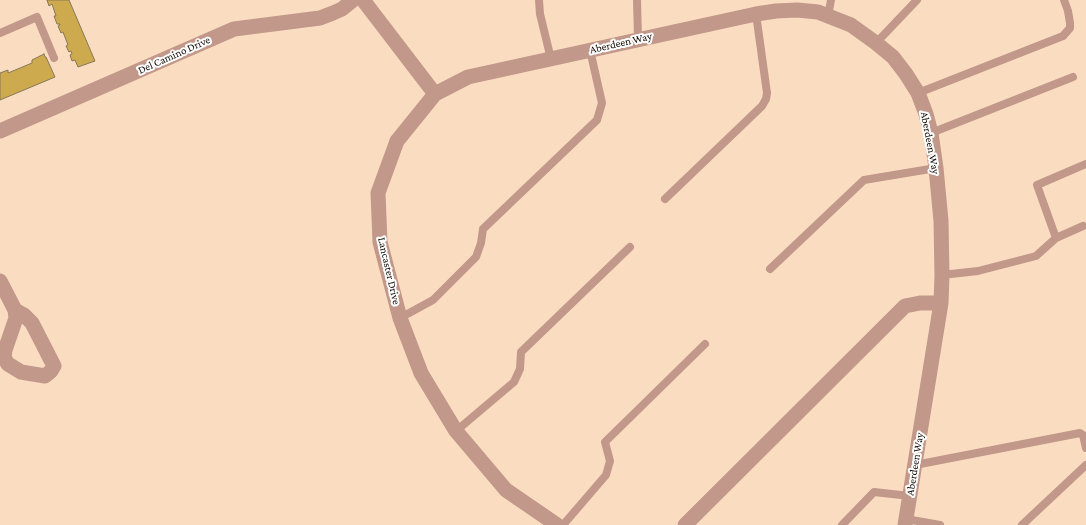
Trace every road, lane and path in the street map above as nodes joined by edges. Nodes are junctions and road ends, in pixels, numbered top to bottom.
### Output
1 (353, 0) edge
2 (363, 0) edge
3 (540, 0) edge
4 (637, 0) edge
5 (831, 0) edge
6 (917, 0) edge
7 (1064, 0) edge
8 (756, 14) junction
9 (828, 16) junction
10 (0, 33) edge
11 (638, 39) junction
12 (876, 43) junction
13 (590, 50) junction
14 (54, 58) dead end
15 (551, 59) junction
16 (1073, 77) dead end
17 (918, 93) junction
18 (435, 94) junction
19 (0, 131) edge
20 (930, 132) junction
21 (1086, 164) edge
22 (936, 168) junction
23 (665, 199) dead end
24 (1084, 226) dead end
25 (1056, 238) junction
26 (630, 247) dead end
27 (770, 269) dead end
28 (942, 275) junction
29 (0, 281) edge
30 (940, 303) junction
31 (15, 310) dead end
32 (400, 318) junction
33 (705, 344) dead end
34 (456, 431) junction
35 (1086, 448) edge
36 (915, 465) junction
37 (1086, 465) edge
38 (910, 496) junction
39 (906, 522) edge
40 (557, 525) edge
41 (563, 525) edge
42 (685, 525) edge
43 (842, 525) edge
44 (940, 525) edge
45 (1022, 525) edge

1 - 19 street, Del Camino Drive
2 - 18 street
3 - 15 lane
4 - 11 lane
5 - 9 lane
6 - 12 lane
7 - 17 lane
8 - 9 street, Aberdeen Way
8 - 11 street, Aberdeen Way
8 - 23 lane
9 - 12 street, Aberdeen Way
10 - 14 lane
11 - 13 street, Aberdeen Way
12 - 17 street, Aberdeen Way
13 - 15 street, Aberdeen Way
13 - 32 lane
15 - 18 street, Aberdeen Way
16 - 20 lane
17 - 20 street, Aberdeen Way
18 - 32 street, Lancaster Drive
20 - 22 street, Aberdeen Way
21 - 25 lane
22 - 27 lane
22 - 28 street, Aberdeen Way
24 - 25 lane
25 - 28 lane
26 - 34 lane
28 - 30 street, Aberdeen Way
29 - 31 street
30 - 36 street, Aberdeen Way
30 - 42 street
32 - 34 street, Lancaster Drive
33 - 41 lane
34 - 40 street, Lancaster Drive
35 - 36 lane
36 - 38 street, Aberdeen Way
37 - 45 lane
38 - 39 street, Aberdeen Way
38 - 43 lane
39 - 44 lane

